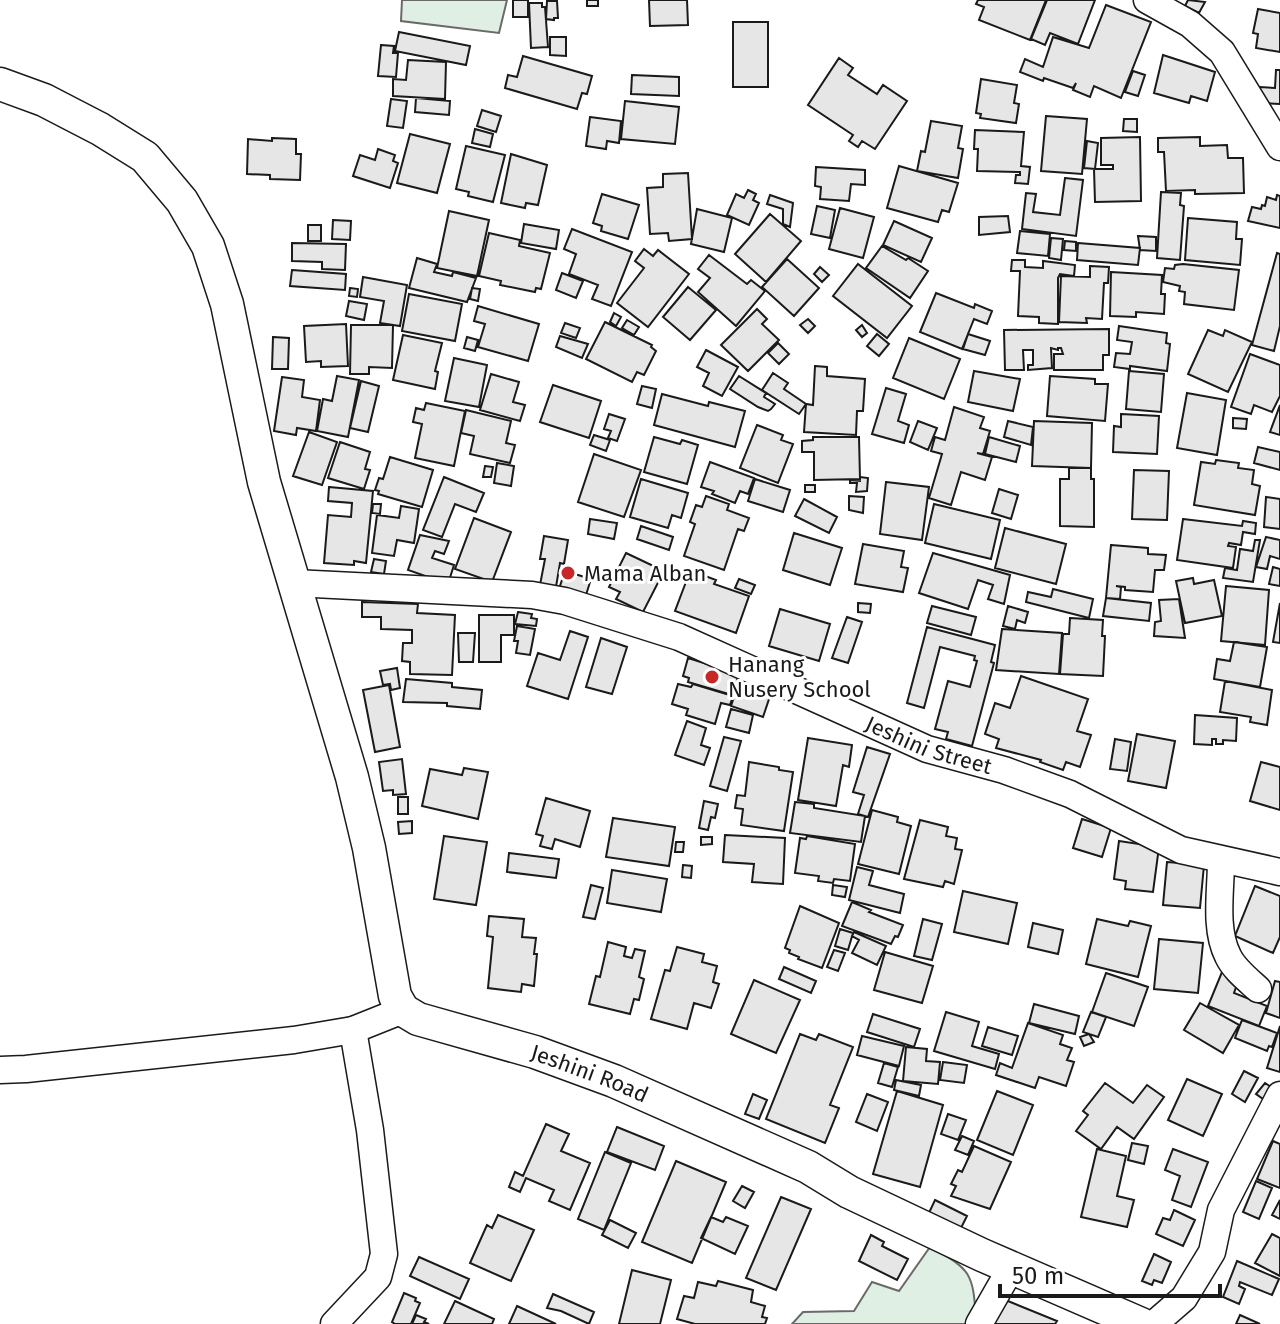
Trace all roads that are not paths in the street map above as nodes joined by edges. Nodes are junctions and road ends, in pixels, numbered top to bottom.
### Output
1 (1147, 0) edge
2 (0, 84) edge
3 (1280, 147) edge
4 (294, 583) junction
5 (1221, 861) junction
6 (1280, 872) edge
7 (1258, 989) dead end
8 (403, 1010) junction
9 (353, 1030) junction
10 (0, 1070) edge
11 (1280, 1095) edge
12 (1011, 1268) junction
13 (334, 1324) edge
14 (979, 1324) edge
15 (1141, 1324) edge
16 (1154, 1324) edge

1 - 3 street
2 - 4 street
4 - 5 street, Jeshini Street
4 - 8 street
5 - 6 street, Jeshini Street
5 - 7 street
8 - 9 street
8 - 12 street, Jeshini Road
9 - 10 street
9 - 13 street
11 - 16 street
12 - 14 street
12 - 15 street, Jeshini Road

